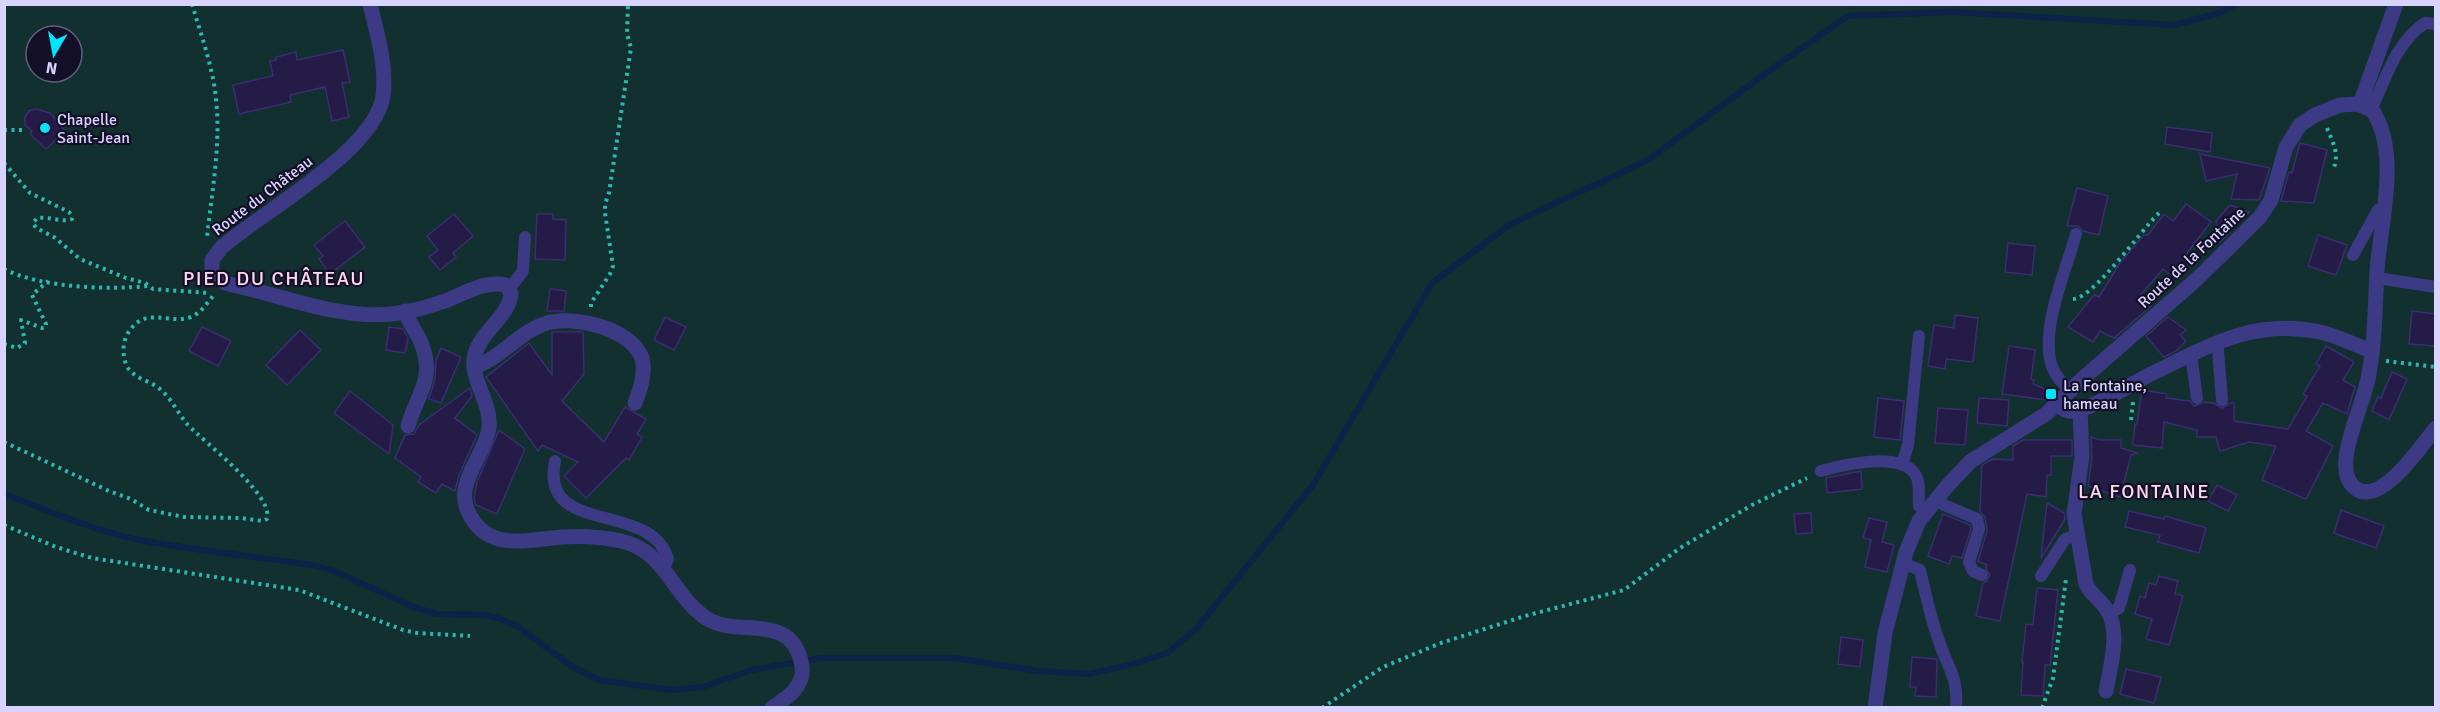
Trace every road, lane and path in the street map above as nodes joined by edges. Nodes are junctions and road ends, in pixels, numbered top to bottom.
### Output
1 (192, 4) edge
2 (370, 4) edge
3 (628, 4) edge
4 (2396, 4) edge
5 (2435, 23) edge
6 (2366, 107) junction
7 (2321, 112) junction
8 (4, 130) edge
9 (23, 130) dead end
10 (4, 163) edge
11 (2333, 170) dead end
12 (2385, 208) junction
13 (2159, 213) dead end
14 (2076, 234) dead end
15 (525, 237) dead end
16 (2353, 255) dead end
17 (212, 260) junction
18 (4, 269) edge
19 (2377, 278) junction
20 (48, 281) junction
21 (150, 286) junction
22 (2436, 287) edge
23 (510, 288) junction
24 (2068, 305) dead end
25 (405, 312) junction
26 (588, 323) junction
27 (1919, 336) dead end
28 (4, 344) edge
29 (2215, 344) junction
30 (2372, 353) junction
31 (2191, 355) junction
32 (474, 367) junction
33 (2436, 367) edge
34 (2071, 390) junction
35 (2197, 398) dead end
36 (2222, 400) dead end
37 (635, 403) dead end
38 (2057, 404) junction
39 (2080, 411) junction
40 (408, 426) dead end
41 (2436, 428) edge
42 (4, 442) edge
43 (555, 461) dead end
44 (1902, 465) junction
45 (1821, 471) joint
46 (1930, 507) junction
47 (4, 525) edge
48 (2071, 537) dead end
49 (1903, 563) junction
50 (664, 568) junction
51 (2130, 570) dead end
52 (2066, 573) dead end
53 (1982, 575) dead end
54 (2041, 576) dead end
55 (2109, 614) junction
56 (470, 636) dead end
57 (2106, 691) dead end
58 (772, 708) edge
59 (1323, 708) edge
60 (1875, 708) edge
61 (1956, 708) edge
62 (2042, 708) edge

1 - 17 path
2 - 17 street, Route du Château
3 - 26 path
4 - 6 street
5 - 6 lane
6 - 7 street, Route de la Fontaine
6 - 12 street
7 - 11 path
7 - 34 street, Route de la Fontaine
8 - 9 path
10 - 21 path
12 - 16 lane
12 - 19 street
13 - 24 path
14 - 34 lane
15 - 23 lane
17 - 25 street, Route du Château
18 - 20 path
19 - 22 lane
19 - 30 street
20 - 21 path
20 - 28 path
21 - 42 path
23 - 25 street, Route du Château
23 - 32 street
25 - 40 street
26 - 32 street
26 - 37 street
27 - 44 lane
29 - 30 street
29 - 31 street
29 - 36 lane
30 - 33 path
30 - 41 street
31 - 35 lane
31 - 39 street
32 - 50 street
34 - 38 street, Route de la Fontaine
38 - 39 street
38 - 46 street, Route de la Fontaine
39 - 55 street
43 - 50 lane
44 - 45 lane
44 - 46 lane
45 - 59 path
46 - 49 street, Route de la Fontaine
46 - 53 lane
47 - 56 path
48 - 54 lane
49 - 60 street, Route de la Fontaine
49 - 61 lane
50 - 58 street
51 - 55 lane
52 - 62 path
55 - 57 street

